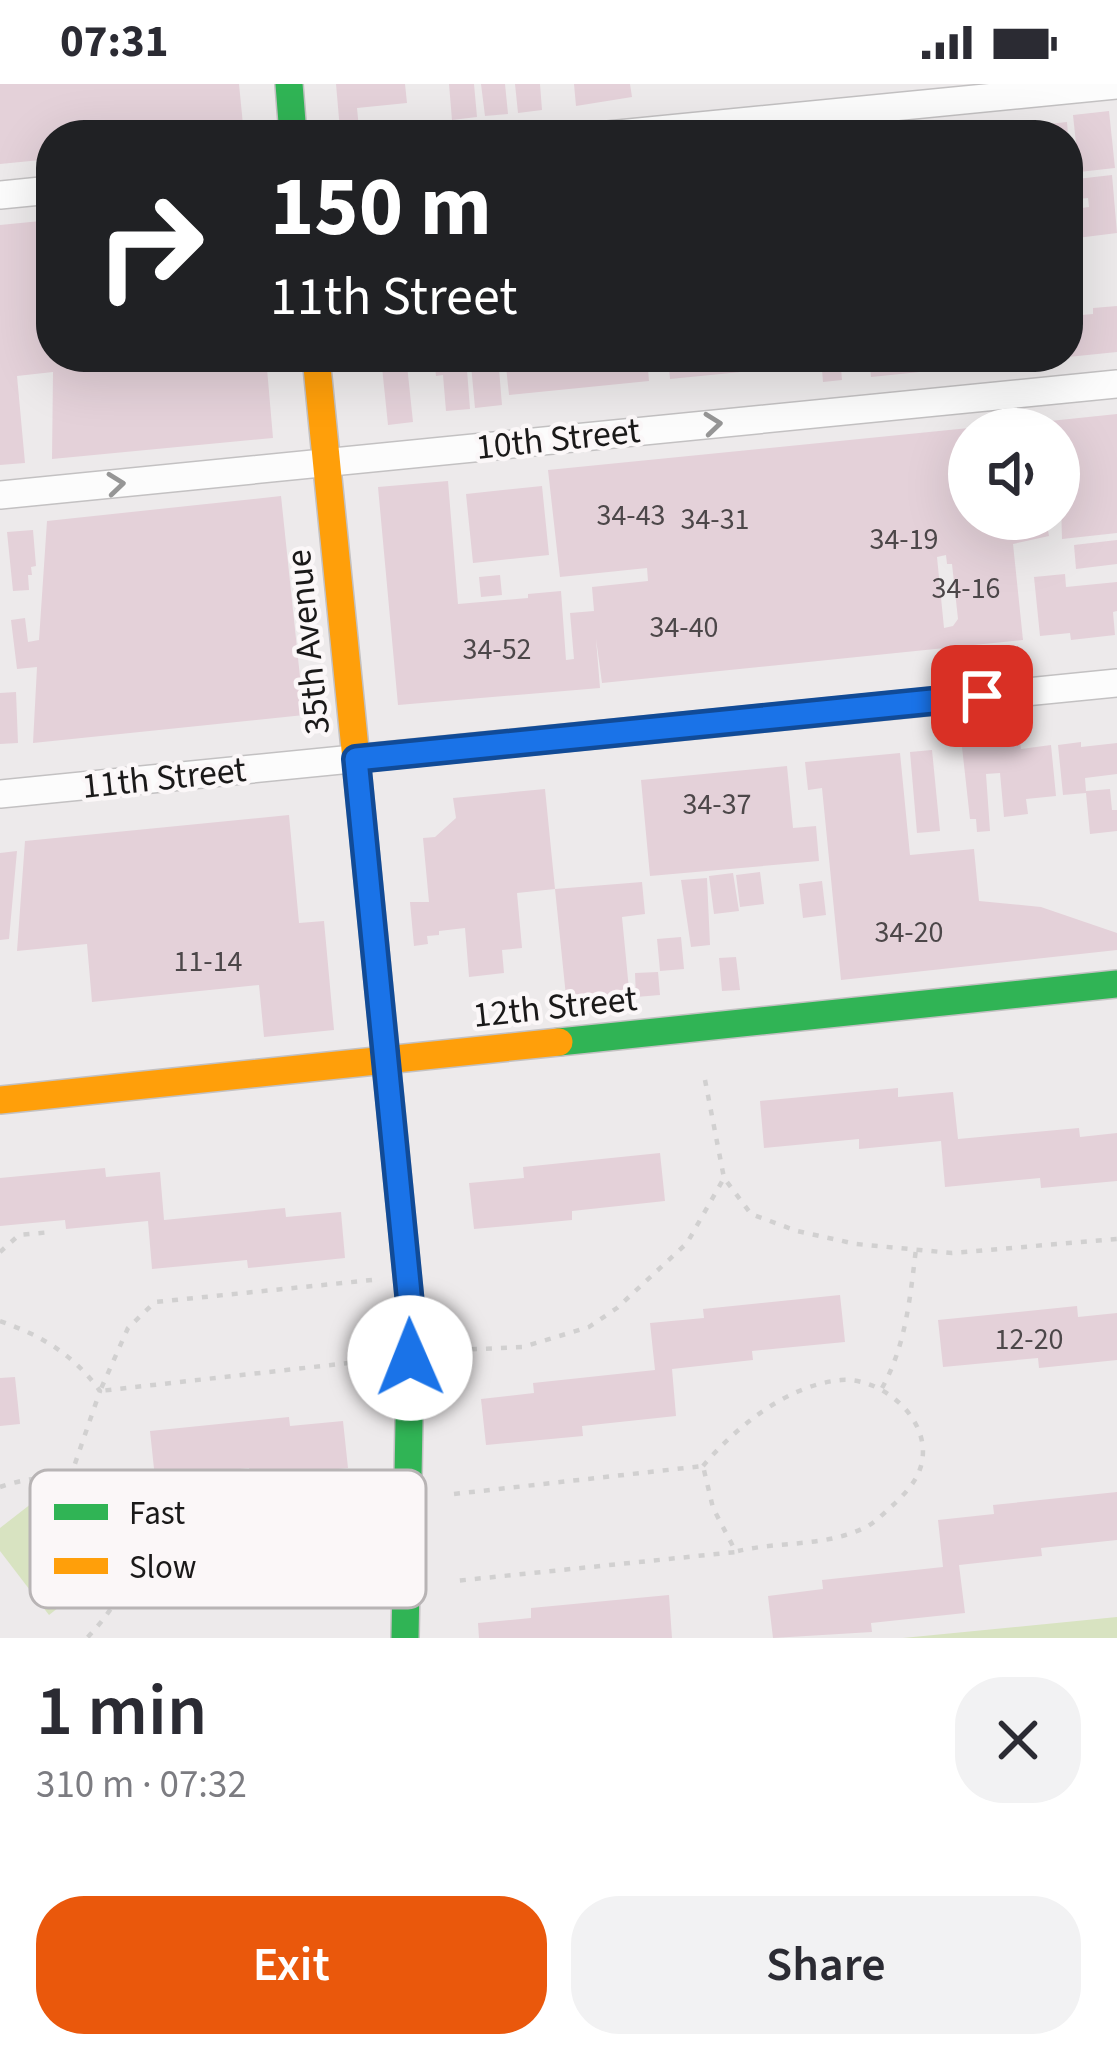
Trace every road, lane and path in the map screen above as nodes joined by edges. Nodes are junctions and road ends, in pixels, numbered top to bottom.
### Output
1 (289, 84) edge
2 (1117, 85) edge
3 (292, 120) edge
4 (761, 120) edge
5 (36, 192) edge
6 (0, 196) edge
7 (317, 372) edge
8 (1117, 384) edge
9 (326, 463) junction
10 (0, 495) edge
11 (1117, 683) edge
12 (356, 759) junction
13 (0, 794) edge
14 (1117, 984) edge
15 (386, 1060) junction
16 (705, 1081) dead end
17 (0, 1100) edge
18 (724, 1178) junction
19 (51, 1232) dead end
20 (1117, 1239) edge
21 (916, 1250) junction
22 (0, 1252) edge
23 (373, 1280) dead end
24 (0, 1321) edge
25 (456, 1350) dead end
26 (375, 1360) dead end
27 (881, 1390) junction
28 (100, 1391) junction
29 (703, 1466) junction
30 (73, 1470) edge
31 (408, 1470) edge
32 (30, 1481) edge
33 (0, 1487) edge
34 (454, 1494) dead end
35 (736, 1552) junction
36 (454, 1581) dead end
37 (112, 1608) edge
38 (406, 1608) edge
39 (87, 1638) edge
40 (405, 1638) edge

1 - 3 street
2 - 4 street
5 - 6 street
7 - 9 street, 35th Avenue
9 -> 8 street, 10th Street
10 -> 9 street, 10th Street
9 - 12 street, 35th Avenue
11 - 12 street, 11th Street
12 - 13 street, 11th Street
12 - 15 street, 35th Avenue
14 - 15 street, 12th Street
15 - 17 street, 12th Street
15 - 31 street, 35th Avenue
16 - 18 path
18 - 21 path
18 - 25 path
19 - 22 path
20 - 21 path
21 - 27 path
23 - 28 path
24 - 28 path
26 - 28 path
27 - 29 path
27 - 35 path
28 - 30 path
29 - 34 path
29 - 35 path
32 - 33 path
35 - 36 path
37 - 39 path
38 - 40 street, 35th Avenue

